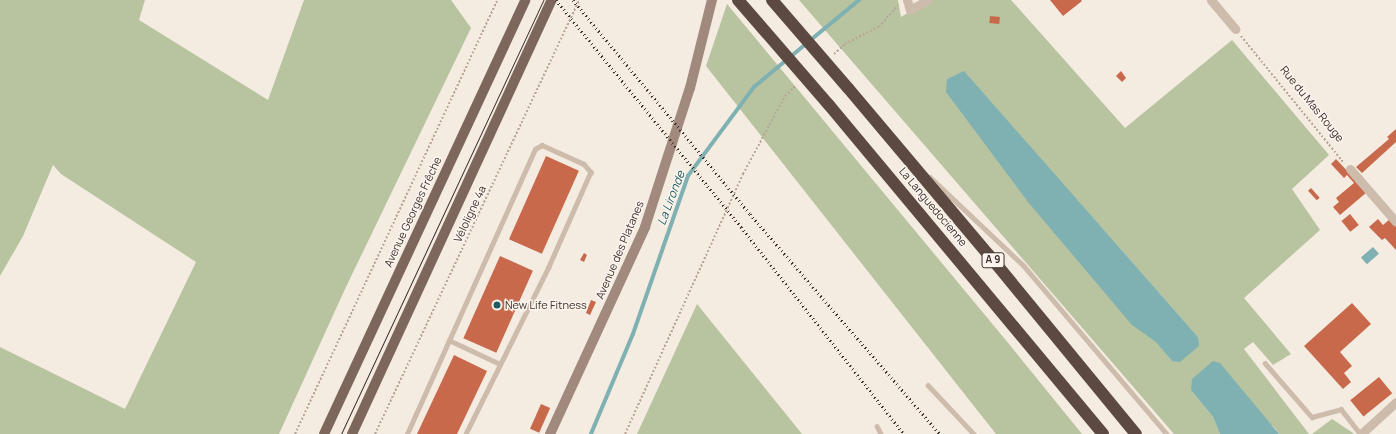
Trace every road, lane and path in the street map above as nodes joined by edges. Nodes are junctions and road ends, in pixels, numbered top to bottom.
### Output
1 (497, 0) edge
2 (525, 0) edge
3 (552, 0) edge
4 (579, 0) edge
5 (712, 0) edge
6 (738, 0) edge
7 (772, 0) edge
8 (903, 0) edge
9 (907, 0) edge
10 (927, 0) edge
11 (1211, 0) edge
12 (1235, 29) joint
13 (833, 54) dead end
14 (803, 80) dead end
15 (901, 150) junction
16 (1350, 170) joint
17 (1396, 222) edge
18 (448, 340) junction
19 (500, 364) junction
20 (1265, 364) dead end
21 (928, 385) dead end
22 (1396, 402) edge
23 (877, 426) dead end
24 (295, 434) edge
25 (324, 434) edge
26 (352, 434) edge
27 (375, 434) edge
28 (407, 434) edge
29 (466, 434) edge
30 (550, 434) edge
31 (625, 434) edge
32 (881, 434) edge
33 (974, 434) edge
34 (1103, 434) edge
35 (1136, 434) edge
36 (1167, 434) edge
37 (1361, 434) edge

1 - 24 path
2 - 25 main road, Avenue Georges Frêche
3 - 26 main road
4 - 27 path, Véloligne 4a
5 - 30 street, Avenue des Platanes
6 - 34 highway, La Languedocienne / A 9, bridge
7 - 15 highway, La Languedocienne / A 9, bridge
8 - 13 path
9 - 10 street
11 - 12 street
12 - 16 path, Rue du Mas Rouge
14 - 31 path
15 - 35 highway, La Languedocienne / A 9
15 - 36 lane
16 - 17 street
18 - 19 lane
18 - 19 lane
18 - 28 lane
19 - 29 lane
20 - 37 lane
21 - 33 lane
22 - 37 street
23 - 32 lane

